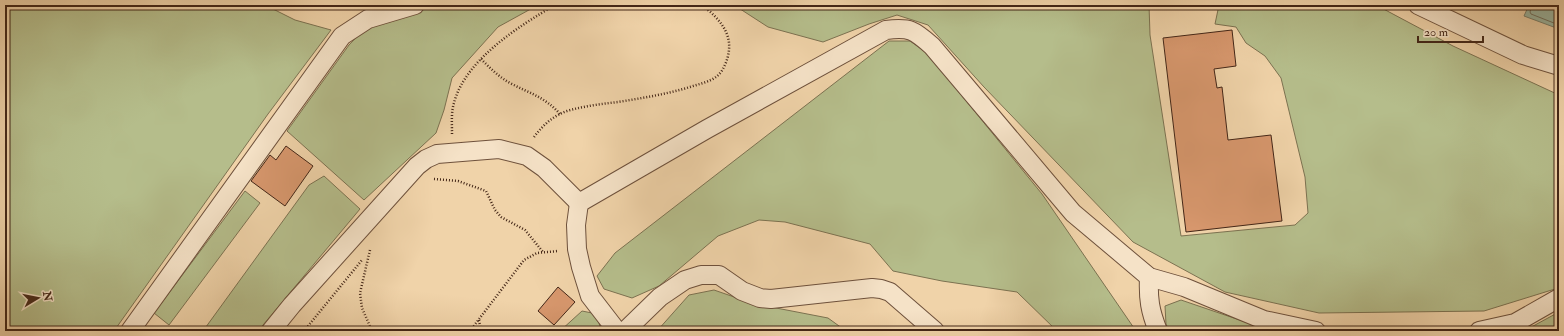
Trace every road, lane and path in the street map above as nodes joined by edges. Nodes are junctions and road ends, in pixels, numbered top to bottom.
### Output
1 (415, 5) edge
2 (702, 5) edge
3 (1418, 5) edge
4 (482, 59) dead end
5 (1559, 66) edge
6 (561, 114) junction
7 (526, 156) junction
8 (430, 178) dead end
9 (579, 203) junction
10 (370, 250) dead end
11 (577, 250) junction
12 (544, 252) junction
13 (1149, 277) junction
14 (1559, 298) edge
15 (479, 320) junction
16 (130, 331) edge
17 (271, 331) edge
18 (372, 331) edge
19 (470, 331) edge
20 (481, 331) edge
21 (617, 331) edge
22 (625, 331) edge
23 (936, 331) edge
24 (1158, 331) edge
25 (1316, 331) edge
26 (1479, 331) edge

1 - 16 street
2 - 6 path
3 - 5 street
4 - 6 path
6 - 7 path
7 - 9 street
7 - 17 street
8 - 12 path
9 - 11 street
9 - 13 street
10 - 18 path
11 - 12 path
11 - 21 street
12 - 15 path
13 - 24 street
13 - 25 street
14 - 26 street
15 - 19 path
15 - 20 path
22 - 23 street

